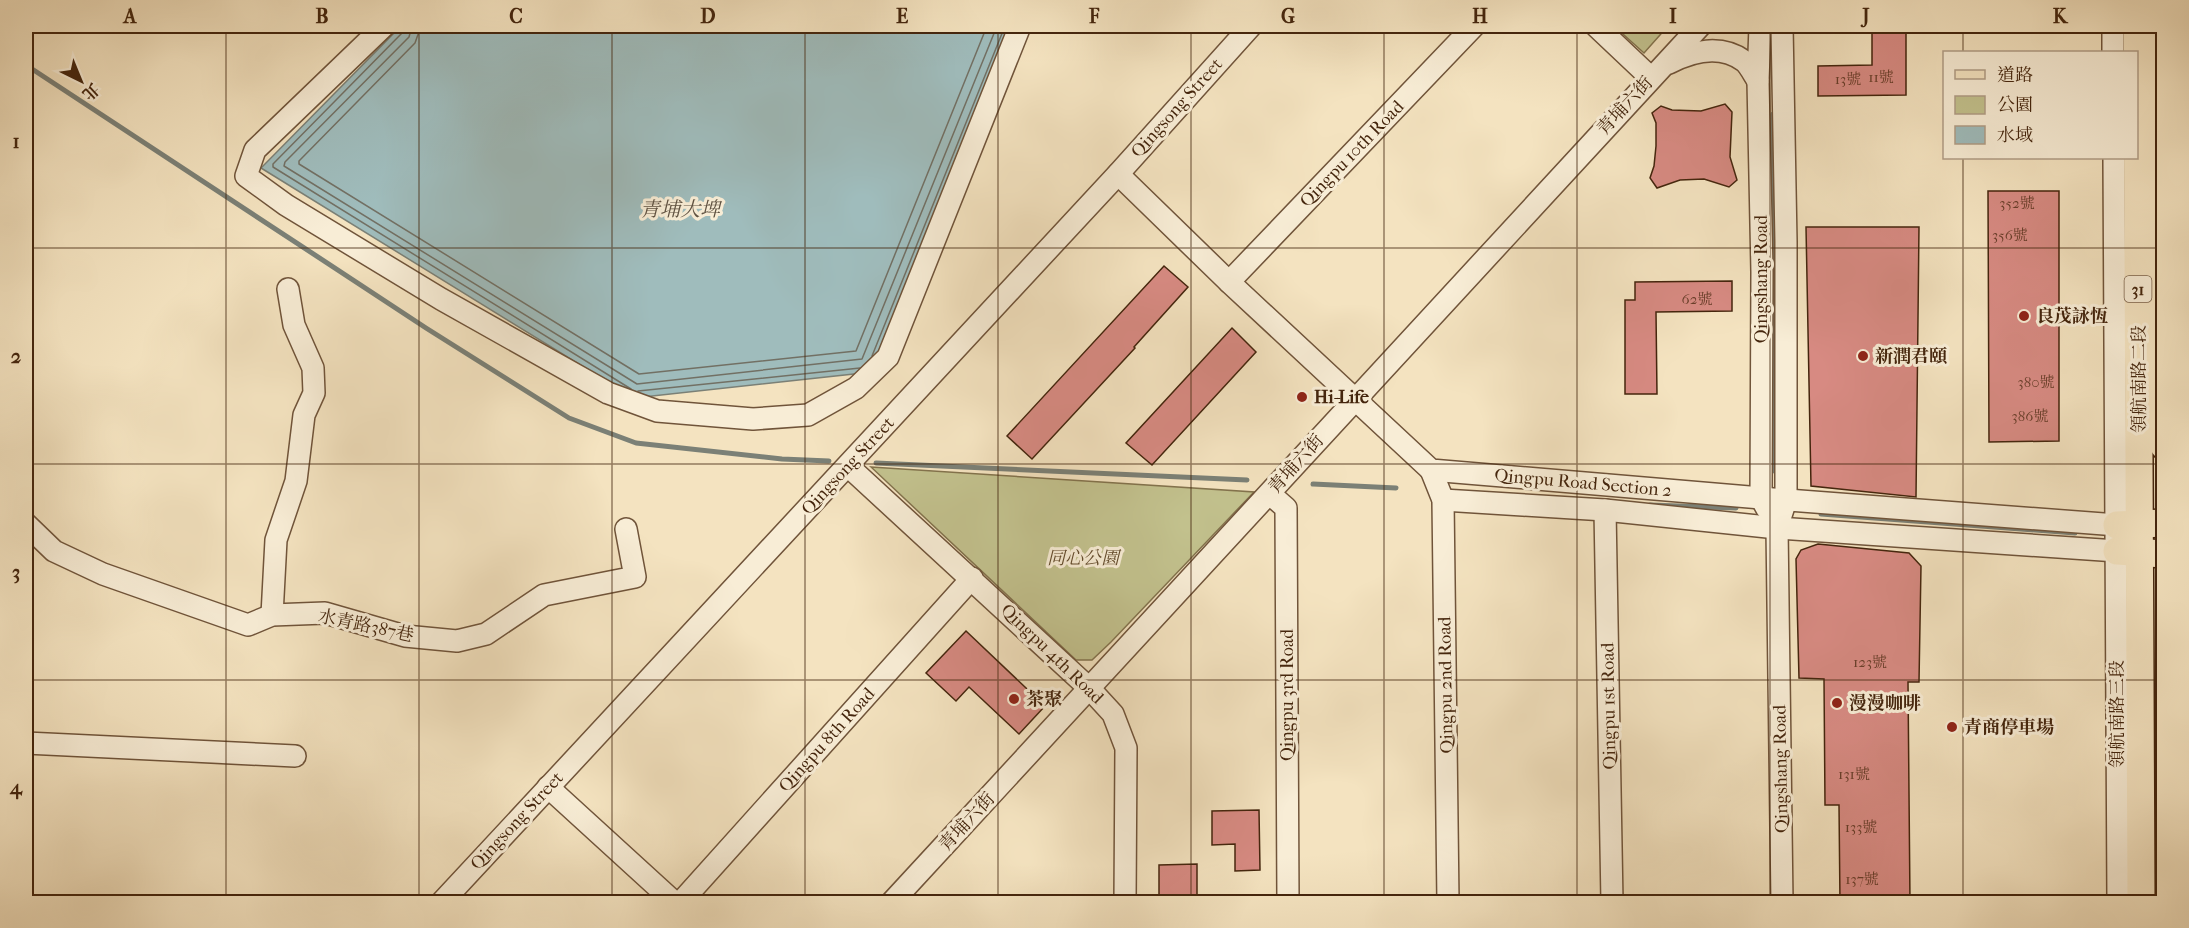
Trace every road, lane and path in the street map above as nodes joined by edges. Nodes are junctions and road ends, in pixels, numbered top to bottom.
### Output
1 (384, 26) edge
2 (1020, 26) edge
3 (1251, 26) edge
4 (1474, 26) edge
5 (1596, 26) edge
6 (1700, 26) edge
7 (1760, 26) edge
8 (1782, 26) edge
9 (2113, 26) edge
10 (2137, 26) edge
11 (2162, 26) edge
12 (2113, 51) edge
13 (2137, 51) edge
14 (1656, 73) junction
15 (1758, 81) junction
16 (2114, 159) edge
17 (2138, 159) edge
18 (1118, 174) junction
19 (1229, 282) junction
20 (288, 289) dead end
21 (1355, 398) junction
22 (2163, 446) edge
23 (848, 466) junction
24 (1431, 470) junction
25 (1270, 494) junction
26 (1761, 498) junction
27 (1443, 500) junction
28 (1786, 500) junction
29 (1605, 510) junction
30 (26, 524) edge
31 (1777, 528) junction
32 (626, 530) dead end
33 (2140, 538) edge
34 (972, 578) junction
35 (272, 615) junction
36 (1090, 689) junction
37 (26, 743) edge
38 (295, 756) dead end
39 (548, 787) junction
40 (442, 903) edge
41 (674, 903) edge
42 (681, 903) edge
43 (892, 903) edge
44 (1125, 903) edge
45 (1288, 903) edge
46 (1448, 903) edge
47 (1612, 903) edge
48 (1782, 903) edge
49 (2118, 903) edge
50 (2141, 903) edge

1 - 2 street
3 - 18 street, Qingsong Street
4 - 19 street, Qingpu 10th Road
5 - 14 street
6 - 14 street, 青埔六街
7 - 15 street, Qingshang Road
8 - 28 street, Qingshang Road
9 - 12 street
10 - 13 main road, 領航南路二段 / 31
11 - 22 main road, 領航南路二段 / 31
14 - 15 street
14 - 21 street, 青埔六街
15 - 26 street, Qingshang Road
16 - 33 street, 領航南路二段 / 31
17 - 33 main road, 領航南路二段 / 31
18 - 19 street
18 - 23 street, Qingsong Street
19 - 21 street
20 - 35 street
21 - 24 street
21 - 25 street, 青埔六街
23 - 34 street, Qingpu 4th Road
23 - 39 street, Qingsong Street
24 - 26 street, Qingpu Road Section 2
24 - 27 street, Qingpu 2nd Road
25 - 36 street, 青埔六街
25 - 45 street, Qingpu 3rd Road
26 - 28 street, Qingpu Road Section 2
26 - 31 street, Qingshang Road
27 - 29 street, Qingpu Road Section 2
27 - 46 street, Qingpu 2nd Road
28 - 31 street, Qingshang Road
28 - 33 street, Qingpu Road Section 2
29 - 31 street, Qingpu Road Section 2
29 - 47 street, Qingpu 1st Road
30 - 35 street, 水青路387巷
31 - 33 street, Qingpu Road Section 2
31 - 48 street, Qingshang Road
32 - 35 street, 水青路387巷
33 - 49 street, 領航南路三段 / 31
33 - 50 main road, 31
34 - 36 street, Qingpu 4th Road
34 - 42 street, Qingpu 8th Road
36 - 43 street, 青埔六街
36 - 44 street, Qingpu 4th Road
37 - 38 street
39 - 40 street, Qingsong Street
39 - 41 street

